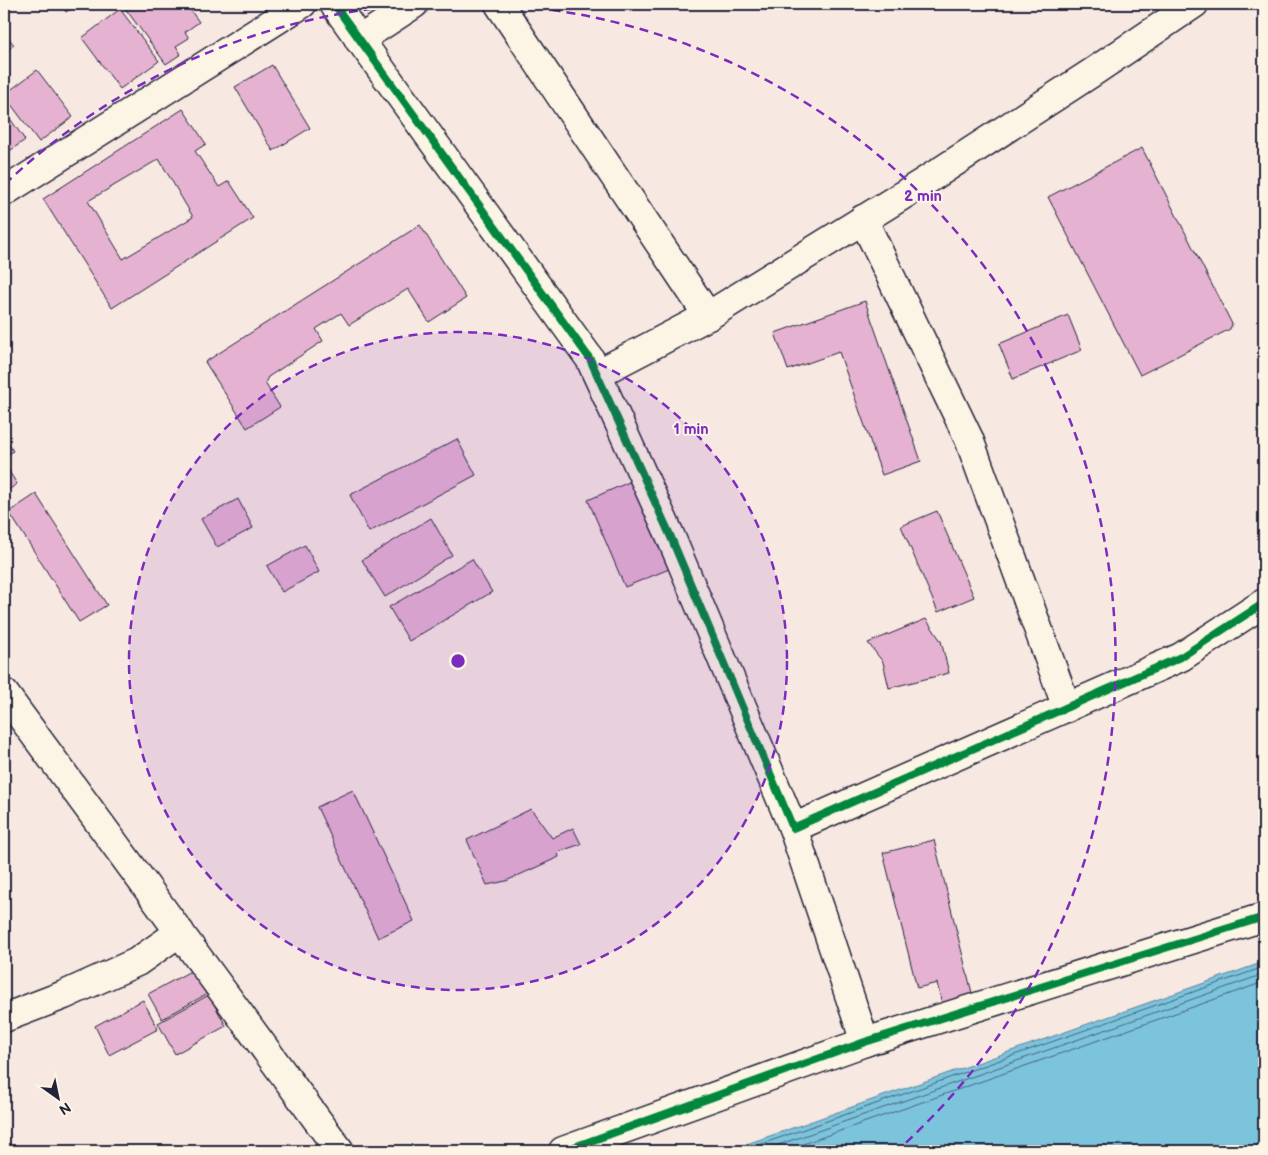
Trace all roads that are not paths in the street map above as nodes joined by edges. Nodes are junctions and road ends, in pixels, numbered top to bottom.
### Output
1 (302, 4) edge
2 (334, 4) edge
3 (414, 4) edge
4 (499, 4) edge
5 (1194, 4) edge
6 (359, 40) junction
7 (4, 192) edge
8 (863, 219) junction
9 (708, 316) junction
10 (597, 374) junction
11 (1264, 603) edge
12 (4, 693) edge
13 (1067, 708) junction
14 (793, 828) junction
15 (1264, 917) edge
16 (180, 932) junction
17 (4, 1018) edge
18 (865, 1042) junction
19 (340, 1151) edge
20 (562, 1151) edge

1 - 7 street
2 - 6 street
3 - 6 street
4 - 9 street
5 - 8 street
6 - 10 street
8 - 9 street
8 - 13 street
9 - 10 street
10 - 14 street
11 - 13 street
12 - 16 street
13 - 14 street
14 - 18 street
15 - 18 street
16 - 17 street
16 - 19 street
18 - 20 street

